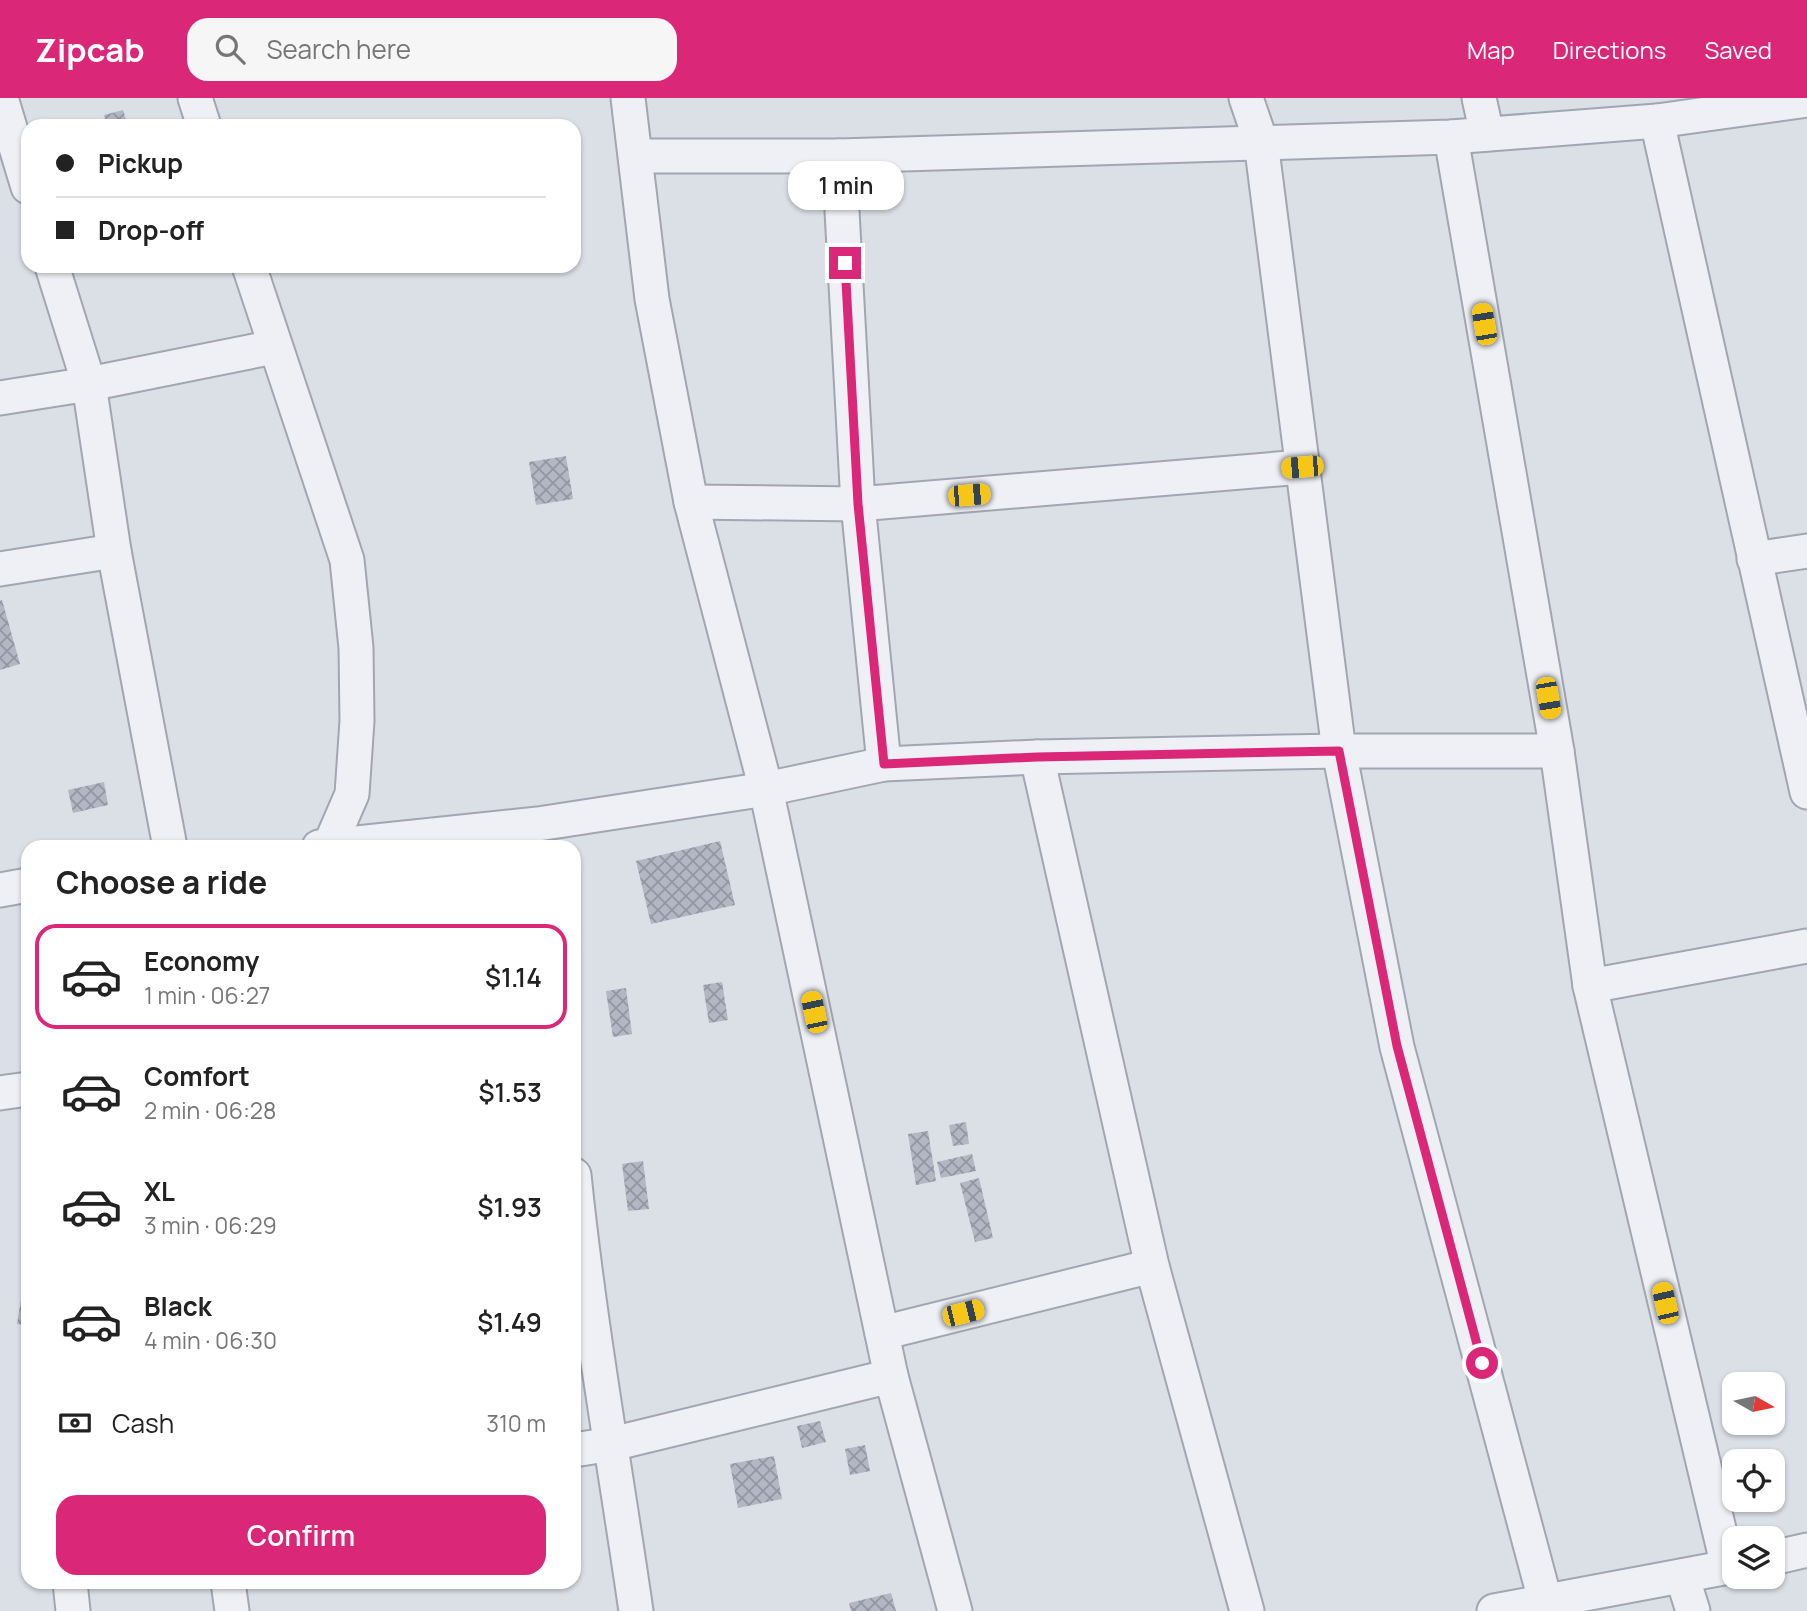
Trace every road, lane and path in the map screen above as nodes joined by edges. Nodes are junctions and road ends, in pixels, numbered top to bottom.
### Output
1 (1, 98) edge
2 (195, 98) edge
3 (628, 98) edge
4 (1246, 98) edge
5 (1479, 98) edge
6 (1785, 100) edge
7 (202, 119) edge
8 (1657, 121) junction
9 (1487, 134) junction
10 (1451, 137) junction
11 (1261, 142) junction
12 (637, 156) junction
13 (838, 156) junction
14 (21, 164) edge
15 (54, 273) edge
16 (251, 273) edge
17 (274, 347) junction
18 (89, 384) junction
19 (0, 398) edge
20 (1302, 467) junction
21 (691, 502) junction
22 (858, 504) junction
23 (114, 551) junction
24 (1807, 551) edge
25 (1754, 559) junction
26 (0, 569) edge
27 (1339, 751) junction
28 (1557, 751) junction
29 (1037, 757) junction
30 (884, 764) junction
31 (766, 789) junction
32 (1807, 792) edge
33 (539, 835) edge
34 (169, 840) edge
35 (332, 840) edge
36 (452, 840) edge
37 (21, 886) edge
38 (0, 890) edge
39 (1807, 946) edge
40 (1590, 986) junction
41 (21, 1090) edge
42 (0, 1093) edge
43 (1152, 1266) junction
44 (581, 1287) edge
45 (882, 1333) junction
46 (891, 1376) junction
47 (612, 1444) junction
48 (581, 1449) edge
49 (1722, 1529) edge
50 (1807, 1550) edge
51 (1785, 1555) edge
52 (1722, 1568) edge
53 (1682, 1576) junction
54 (71, 1589) edge
55 (229, 1589) edge
56 (1545, 1600) junction
57 (73, 1611) edge
58 (232, 1611) edge
59 (636, 1611) edge
60 (955, 1611) edge
61 (1247, 1611) edge
62 (1494, 1611) edge
63 (1693, 1611) edge

1 - 14 street
2 - 7 street
3 - 12 street
4 - 11 street
5 - 9 street
6 - 8 street
8 - 9 street
8 - 25 street
9 - 10 street
10 - 11 street
10 - 28 street
11 - 13 street
11 - 20 street
12 - 13 street
12 - 21 street
13 - 22 street
15 - 18 street
16 - 17 street
17 - 18 street
17 - 35 street
18 - 19 street
18 - 23 street
20 - 22 street
20 - 27 street
21 - 22 street
21 - 31 street
22 - 30 street
23 - 26 street
23 - 34 street
24 - 25 street
25 - 32 street
27 - 28 street
27 - 29 street
27 - 56 street
28 - 40 street
29 - 30 street
29 - 43 street
30 - 31 street
31 - 33 street
31 - 45 street
33 - 36 street
37 - 38 street
39 - 40 street
40 - 49 street
41 - 42 street
43 - 45 street
43 - 61 street
44 - 47 street
45 - 46 street
46 - 47 street
46 - 60 street
47 - 48 street
47 - 59 street
50 - 51 street
52 - 53 street
53 - 56 street
53 - 63 street
54 - 57 street
55 - 58 street
56 - 62 street

